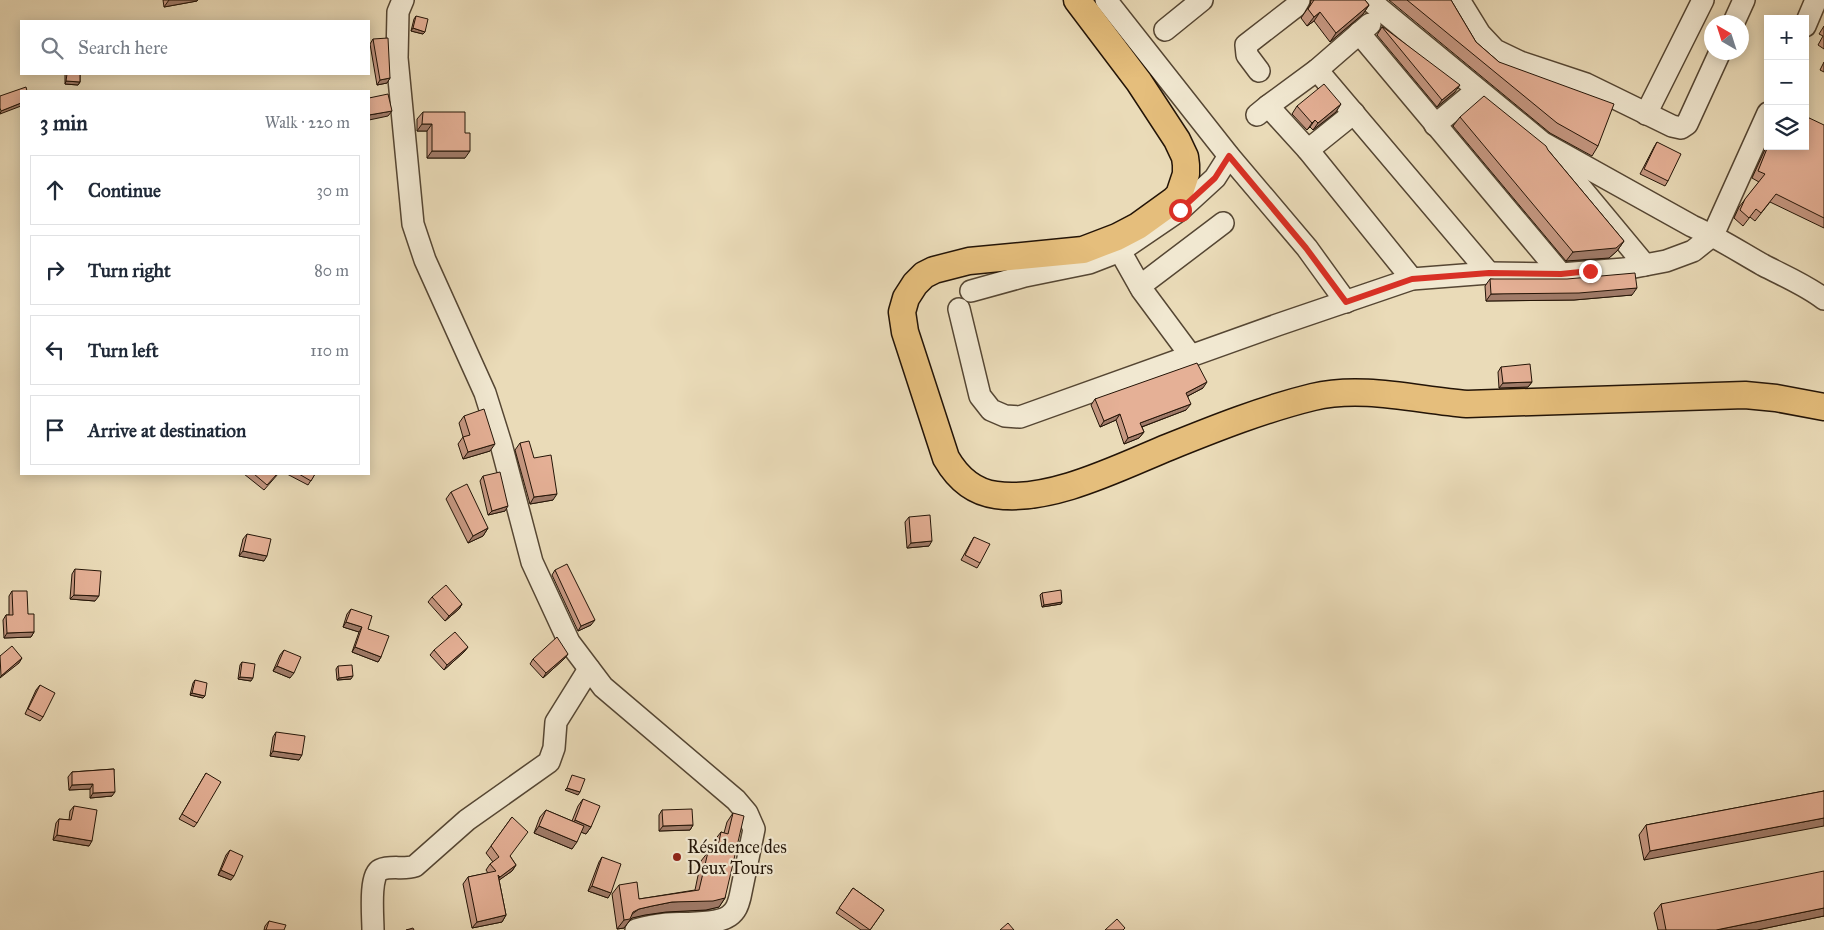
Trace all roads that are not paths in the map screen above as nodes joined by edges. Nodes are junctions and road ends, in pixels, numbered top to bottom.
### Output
1 (403, 0) edge
2 (1077, 0) edge
3 (1106, 0) edge
4 (1201, 0) edge
5 (1299, 0) edge
6 (1459, 0) edge
7 (1703, 0) edge
8 (1744, 0) edge
9 (1816, 0) edge
10 (1376, 6) edge
11 (1737, 15) edge
12 (1809, 17) edge
13 (1165, 30) dead end
14 (1359, 33) junction
15 (1716, 60) edge
16 (1317, 70) junction
17 (1259, 71) dead end
18 (1477, 90) junction
19 (1354, 113) junction
20 (1646, 114) junction
21 (1764, 122) edge
22 (1435, 125) junction
23 (1543, 143) junction
24 (1308, 150) junction
25 (1229, 156) junction
26 (1223, 223) dead end
27 (1713, 235) junction
28 (1120, 251) junction
29 (1645, 265) junction
30 (1489, 273) junction
31 (1561, 274) junction
32 (1412, 279) junction
33 (1140, 286) junction
34 (971, 291) dead end
35 (1824, 299) edge
36 (1346, 302) junction
37 (959, 309) dead end
38 (1191, 356) junction
39 (1824, 407) edge
40 (589, 669) junction
41 (373, 930) edge
42 (636, 930) edge

1 - 40 street
2 - 39 main road
3 - 25 street
4 - 13 street
5 - 17 street
6 - 20 street
7 - 20 street
8 - 11 street
9 - 12 street
10 - 14 street
10 - 18 street
14 - 16 street
14 - 22 street
15 - 20 street
16 - 19 street
16 - 24 street
18 - 22 street
18 - 23 street
19 - 24 street
19 - 30 street
21 - 27 street
22 - 31 street
23 - 27 street
23 - 29 street
24 - 32 street
25 - 28 street
25 - 36 street
26 - 33 street
27 - 29 street
27 - 35 street
28 - 33 street
28 - 34 street
29 - 31 street
30 - 31 street
30 - 32 street
32 - 36 street
33 - 38 street
36 - 38 street
37 - 38 street
40 - 41 street
40 - 42 street

